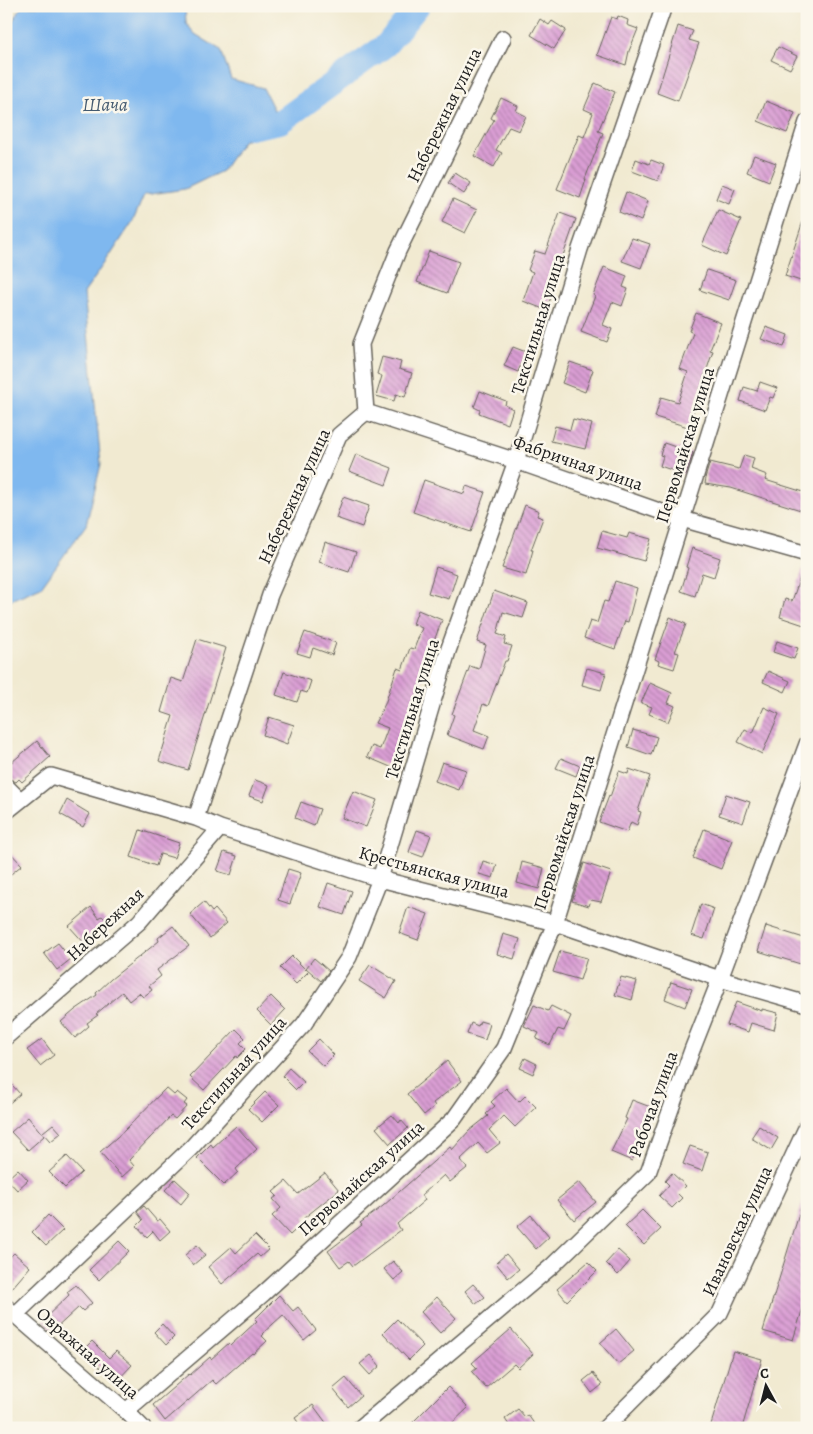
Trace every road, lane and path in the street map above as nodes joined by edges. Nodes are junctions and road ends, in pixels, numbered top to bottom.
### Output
1 (664, 6) edge
2 (503, 38) dead end
3 (807, 122) edge
4 (366, 412) junction
5 (516, 461) junction
6 (682, 520) junction
7 (807, 554) edge
8 (807, 744) edge
9 (6, 786) edge
10 (20, 800) junction
11 (6, 812) edge
12 (196, 818) junction
13 (220, 828) junction
14 (380, 879) junction
15 (555, 923) junction
16 (720, 979) junction
17 (807, 1004) edge
18 (6, 1037) edge
19 (807, 1126) edge
20 (11, 1311) edge
21 (126, 1411) junction
22 (143, 1428) edge
23 (360, 1428) edge
24 (605, 1428) edge

1 - 5 street, Текстильная улица
2 - 4 street, Набережная улица
3 - 6 street, Первомайская улица
4 - 5 street, Фабричная улица
4 - 12 street, Набережная улица
5 - 6 street, Фабричная улица
5 - 14 street, Текстильная улица
6 - 7 street, Фабричная улица
6 - 15 street, Первомайская улица
8 - 16 street, Рабочая улица
9 - 10 street
10 - 11 street
10 - 12 street, Крестьянская улица
12 - 13 street, Крестьянская улица
13 - 14 street, Крестьянская улица
13 - 18 street, Набережная
14 - 15 street, Крестьянская улица
14 - 20 street, Текстильная улица
15 - 16 street, Крестьянская улица
15 - 21 street, Первомайская улица
16 - 17 street, Крестьянская улица
16 - 23 street, Рабочая улица
19 - 24 street, Ивановская улица
20 - 21 street, Овражная улица
21 - 22 street, Овражная улица

